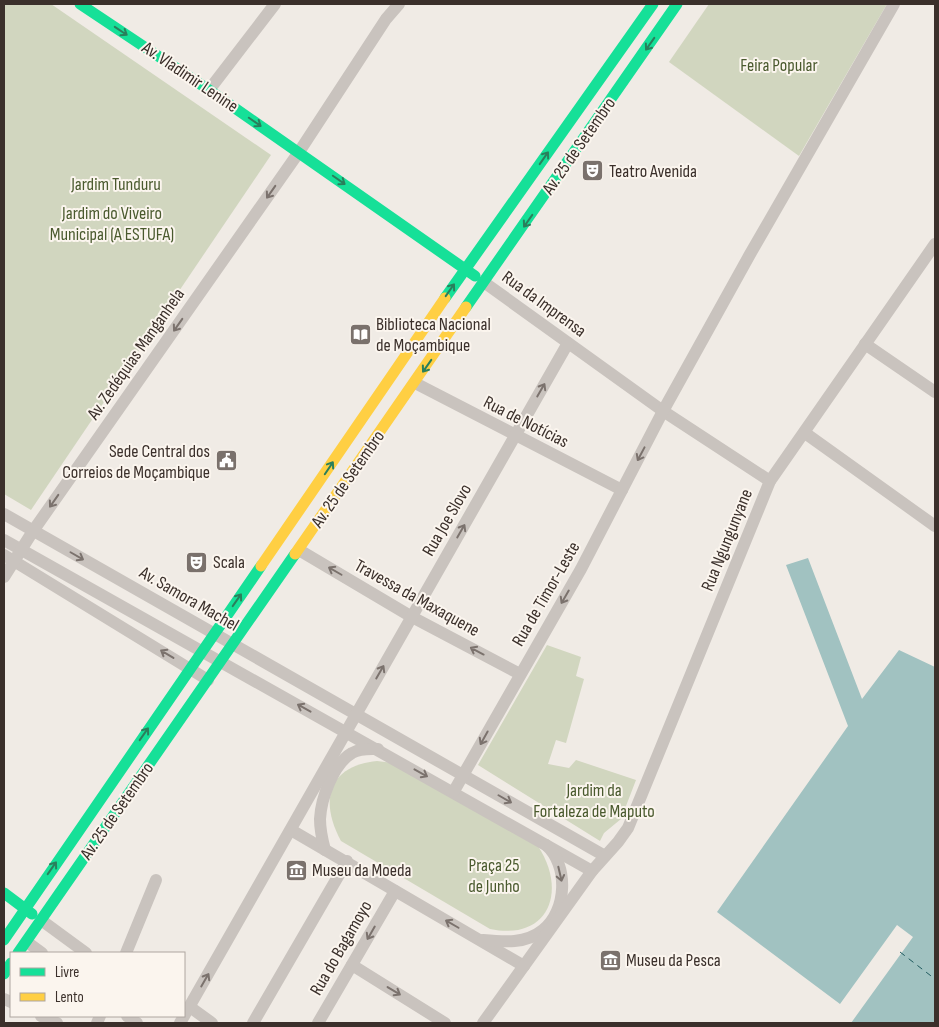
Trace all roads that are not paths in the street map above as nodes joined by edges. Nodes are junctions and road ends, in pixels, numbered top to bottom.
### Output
1 (80, 4) edge
2 (275, 4) edge
3 (399, 4) edge
4 (653, 4) edge
5 (678, 4) edge
6 (894, 4) edge
7 (209, 90) junction
8 (299, 152) junction
9 (935, 244) edge
10 (465, 269) junction
11 (485, 283) junction
12 (568, 343) junction
13 (865, 344) junction
14 (415, 383) junction
15 (935, 392) edge
16 (663, 411) junction
17 (805, 433) junction
18 (515, 436) junction
19 (770, 481) junction
20 (622, 490) junction
21 (4, 514) edge
22 (935, 525) edge
23 (4, 531) edge
24 (33, 531) junction
25 (4, 540) edge
26 (24, 547) junction
27 (299, 550) junction
28 (9, 558) edge
29 (4, 577) edge
30 (412, 616) junction
31 (214, 634) junction
32 (233, 644) junction
33 (204, 648) junction
34 (223, 659) junction
35 (190, 668) junction
36 (520, 674) junction
37 (208, 680) junction
38 (356, 714) junction
39 (346, 732) junction
40 (378, 749) junction
41 (463, 775) junction
42 (454, 792) junction
43 (291, 830) junction
44 (538, 838) junction
45 (325, 850) junction
46 (605, 856) junction
47 (346, 861) junction
48 (592, 871) junction
49 (156, 880) dead end
50 (395, 891) junction
51 (4, 893) edge
52 (24, 908) junction
53 (41, 920) junction
54 (6, 932) edge
55 (478, 939) junction
56 (27, 942) junction
57 (19, 952) edge
58 (41, 952) edge
59 (85, 952) edge
60 (126, 952) edge
61 (352, 965) junction
62 (524, 966) junction
63 (190, 1007) junction
64 (185, 1015) edge
65 (43, 1017) edge
66 (57, 1023) edge
67 (212, 1023) edge
68 (253, 1023) edge
69 (318, 1023) edge
70 (445, 1023) edge
71 (483, 1023) edge

1 -> 7 main road, Av. Vladimir Lenine
2 - 7 street
3 - 8 street, Av. Zedéquias Manganhela
10 -> 4 main road, Av. 25 de Setembro
5 -> 11 main road, Av. 25 de Setembro
6 - 16 street, Rua de Timor-Leste
7 -> 8 main road, Av. Vladimir Lenine
8 -> 10 main road, Rua da Imprensa
8 -> 24 street, Av. Zedéquias Manganhela
9 - 13 street, Rua Ngungunyane
10 - 11 main road, Rua da Imprensa
31 -> 10 main road, Av. 25 de Setembro
11 - 12 street, Rua da Imprensa
11 -> 14 main road, Av. 25 de Setembro
12 - 16 street, Rua da Imprensa
18 -> 12 street, Rua Joe Slovo
13 - 15 street
13 - 17 street, Rua Ngungunyane
14 - 18 street, Rua de Notícias
14 - 27 main road, Av. 25 de Setembro
16 - 19 street, Rua da Imprensa
16 -> 20 street, Rua de Timor-Leste
17 - 19 street, Rua Ngungunyane
17 - 22 street
18 - 20 street, Rua de Notícias
30 -> 18 street, Rua Joe Slovo
19 - 46 street, Rua Ngungunyane
20 -> 36 street, Rua de Timor-Leste
21 - 24 street, Av. Samora Machel
23 - 26 street
24 - 26 street, Av. Zedéquias Manganhela
24 -> 31 street, Av. Samora Machel
25 - 26 street
26 - 28 street, Av. Zedéquias Manganhela
26 - 33 street
30 -> 27 street, Travessa da Maxaquene
27 - 32 main road, Av. 25 de Setembro
28 - 29 street, Av. Zedéquias Manganhela
35 -> 28 street
36 -> 30 street, Travessa da Maxaquene
38 -> 30 street, Rua Joe Slovo
31 - 32 street, Av. Samora Machel
31 - 33 main road, Av. 25 de Setembro
32 - 34 main road, Av. 25 de Setembro
32 - 38 street, Av. Samora Machel
33 - 34 street
33 - 35 main road, Av. 25 de Setembro
34 - 37 main road, Av. 25 de Setembro
39 -> 34 street
35 - 37 street
52 -> 35 main road, Av. 25 de Setembro
36 -> 41 street, Rua de Timor-Leste
37 - 53 main road, Av. 25 de Setembro
38 - 39 street
38 - 41 street, Av. Samora Machel
39 - 40 street
39 - 43 street
40 -> 42 street
40 - 45 street
41 - 42 street, Rua de Timor-Leste
41 -> 46 street, Av. Samora Machel
42 - 44 street
43 - 45 street
63 -> 43 street
44 - 48 street
44 -> 55 street
45 - 47 street
46 - 48 street, Rua Ngungunyane
47 - 50 street
47 - 68 street
48 - 62 street
49 - 60 street
55 -> 50 street
50 -> 61 street, Rua do Bagamoyo
51 - 52 main road
52 - 53 main road
52 - 54 main road, Av. 25 de Setembro
53 - 56 main road, Av. 25 de Setembro
53 - 59 street
54 - 56 main road
55 - 62 street
56 - 57 main road, Av. 25 de Setembro
56 - 58 street
61 - 69 street, Rua do Bagamoyo
61 -> 70 street
62 - 71 street
63 - 64 street
63 - 67 street
65 - 66 street

